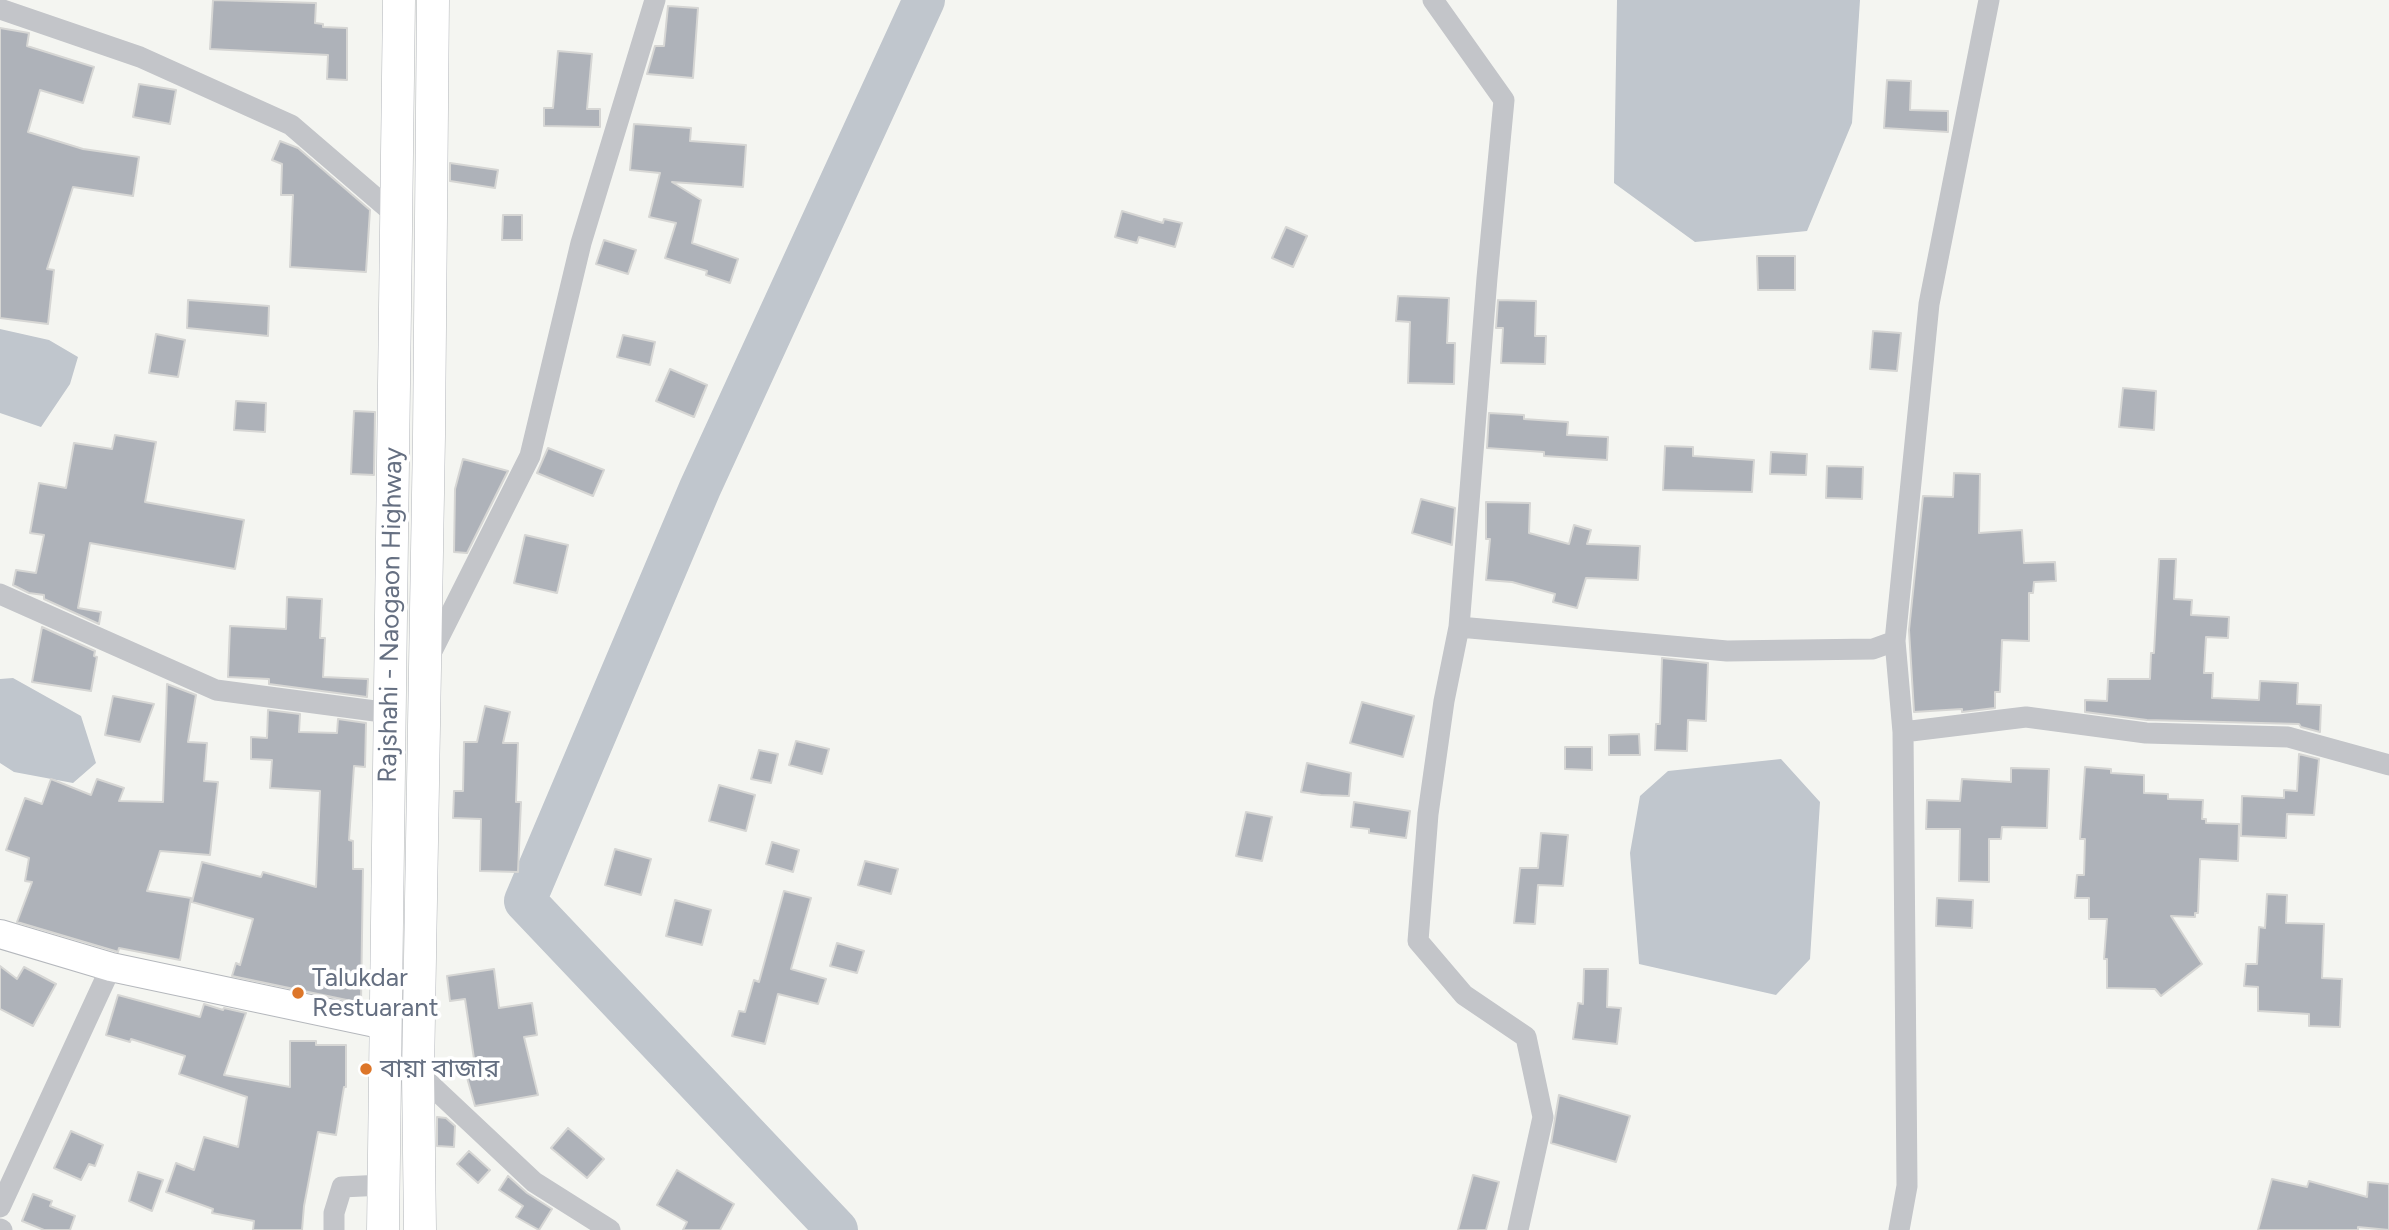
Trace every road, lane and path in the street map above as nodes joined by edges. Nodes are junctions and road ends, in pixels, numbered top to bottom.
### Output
1 (399, 0) edge
2 (433, 0) edge
3 (655, 0) edge
4 (1433, 0) edge
5 (1989, 0) edge
6 (0, 9) edge
7 (398, 217) junction
8 (392, 577) junction
9 (427, 579) junction
10 (0, 594) edge
11 (1459, 627) junction
12 (1895, 641) junction
13 (425, 665) junction
14 (390, 713) junction
15 (1903, 732) junction
16 (2389, 765) edge
17 (0, 934) edge
18 (111, 967) junction
19 (385, 1025) junction
20 (418, 1073) junction
21 (383, 1185) junction
22 (0, 1207) edge
23 (334, 1230) edge
24 (383, 1230) edge
25 (420, 1230) edge
26 (610, 1230) edge
27 (1518, 1230) edge
28 (1899, 1230) edge

1 - 7 main road, Rajshahi - Naogaon Highway
2 - 9 main road, Rajshahi - Naogaon Highway
3 - 13 street
4 - 11 street
5 - 12 street
6 - 7 street
7 - 8 main road, Rajshahi - Naogaon Highway
8 - 9 main road
8 - 14 main road, Rajshahi - Naogaon Highway
9 - 13 main road, Rajshahi - Naogaon Highway
10 - 14 street
11 - 12 street
11 - 27 street
12 - 15 street
13 - 20 main road, Rajshahi - Naogaon Highway
14 - 19 main road, Rajshahi - Naogaon Highway
15 - 16 street
15 - 28 street
17 - 18 main road
18 - 19 main road
18 - 22 street
19 - 21 main road, Rajshahi - Naogaon Highway
20 - 25 main road, Rajshahi - Naogaon Highway
20 - 26 street
21 - 23 street
21 - 24 main road, Rajshahi - Naogaon Highway

